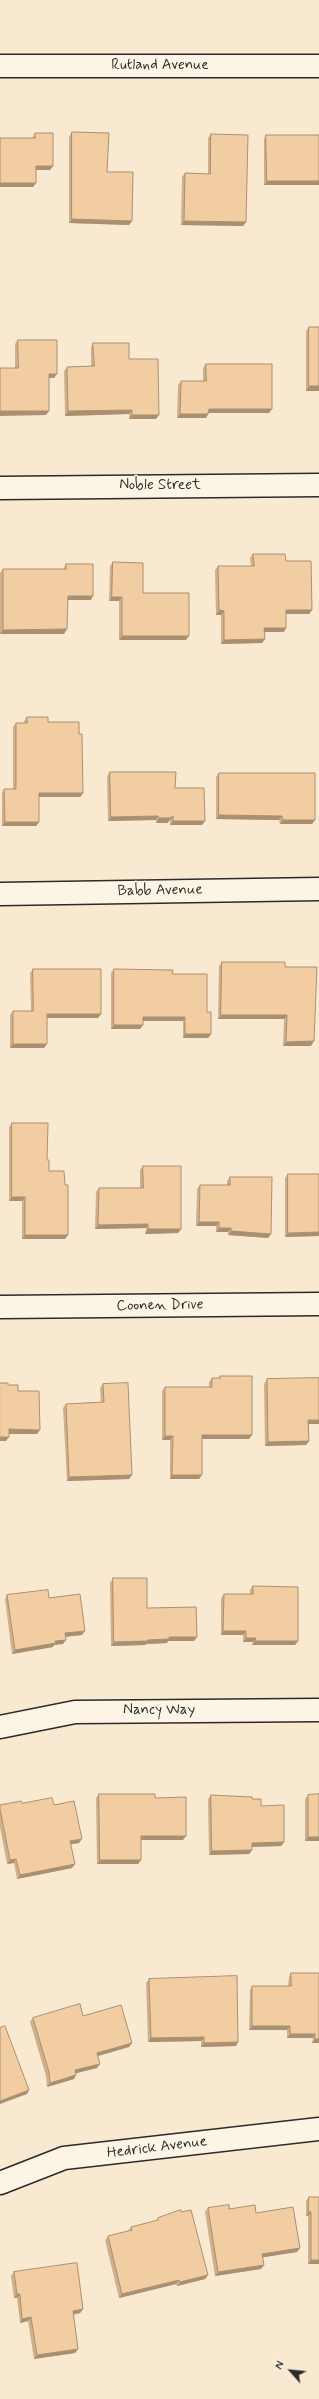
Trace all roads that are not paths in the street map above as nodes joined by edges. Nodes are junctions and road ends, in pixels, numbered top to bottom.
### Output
1 (0, 66) edge
2 (319, 66) edge
3 (319, 485) edge
4 (0, 488) edge
5 (319, 889) edge
6 (0, 894) edge
7 (319, 1304) edge
8 (0, 1307) edge
9 (319, 1710) edge
10 (0, 1727) edge
11 (319, 2129) edge
12 (0, 2183) edge

1 - 2 street, Rutland Avenue
3 - 4 street, Noble Street
5 - 6 street, Babb Avenue
7 - 8 street, Coonen Drive
9 - 10 street, Nancy Way
11 - 12 street, Hedrick Avenue

